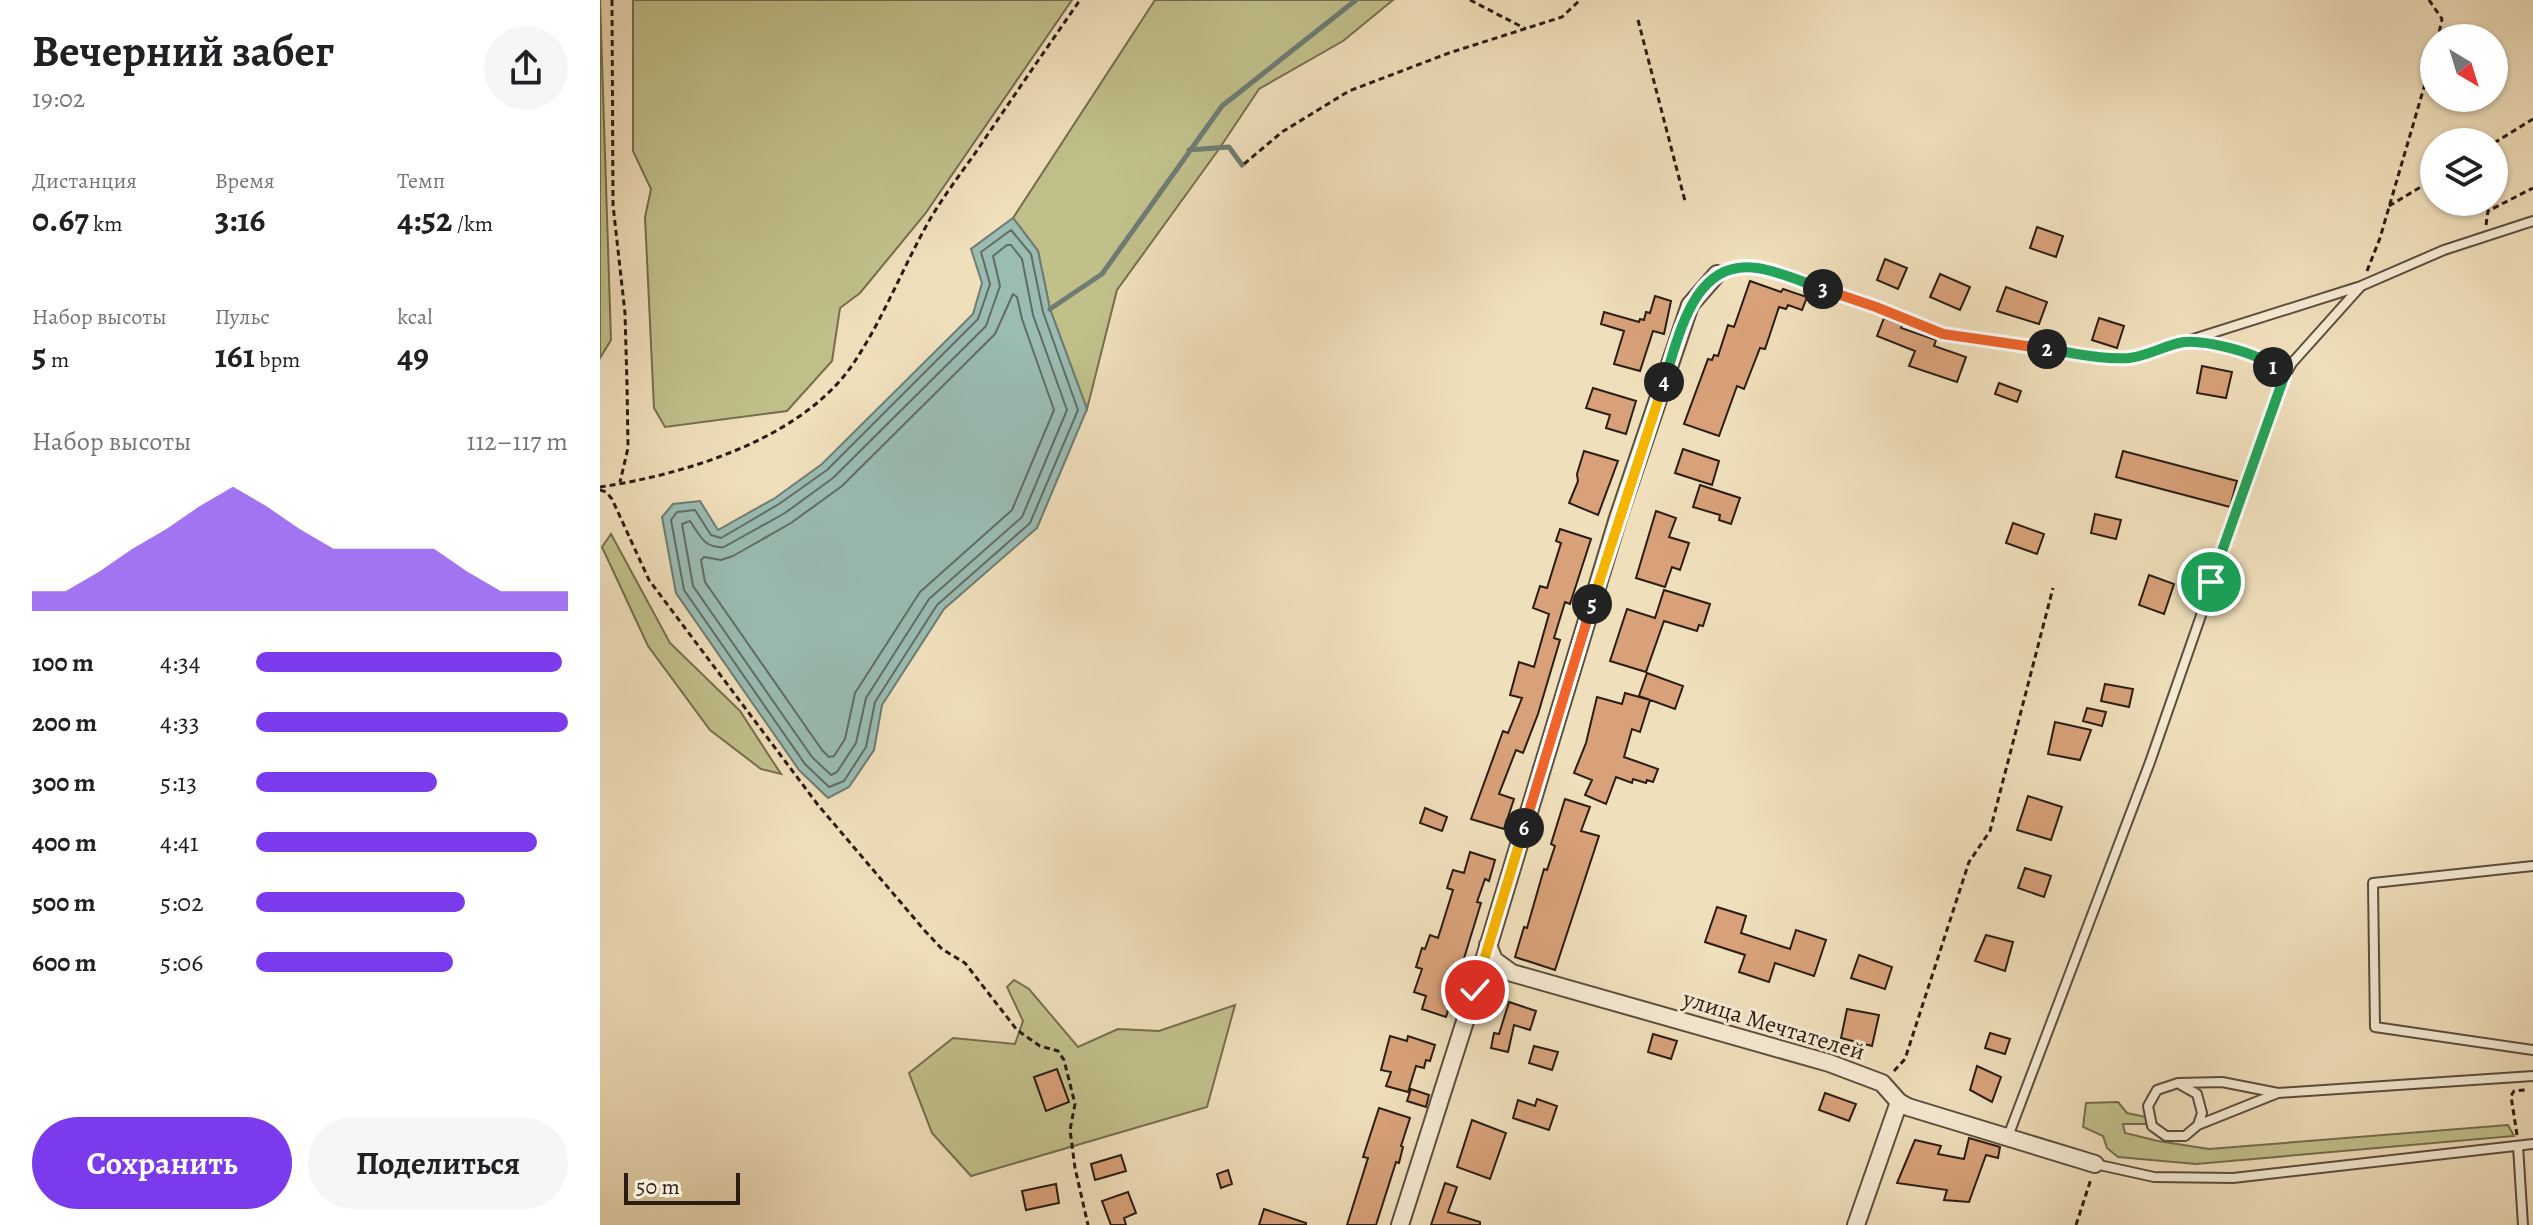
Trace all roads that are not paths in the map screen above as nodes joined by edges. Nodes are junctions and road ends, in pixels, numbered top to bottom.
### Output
1 (2533, 221) edge
2 (1717, 274) joint
3 (2361, 286) junction
4 (2185, 342) junction
5 (2284, 377) junction
6 (2533, 866) edge
7 (1488, 945) junction
8 (1512, 973) junction
9 (1475, 990) junction
10 (2533, 1050) edge
11 (2533, 1076) edge
12 (2178, 1083) junction
13 (2278, 1093) junction
14 (1899, 1102) junction
15 (2198, 1125) junction
16 (2007, 1139) junction
17 (2533, 1144) edge
18 (2518, 1146) junction
19 (2095, 1164) joint
20 (1400, 1225) edge
21 (1856, 1225) edge
22 (2523, 1225) edge

1 - 3 lane
2 - 4 lane
2 - 7 street
3 - 4 lane
3 - 5 lane
4 - 5 lane
5 - 16 lane
6 - 10 lane
7 - 8 street
7 - 9 street
8 - 9 street
8 - 14 street, улица Мечтателей
9 - 20 street
11 - 13 lane
12 - 13 lane
12 - 15 lane
12 - 15 lane
13 - 15 lane
14 - 16 street, улица Мечтателей
14 - 21 street
16 - 19 street, улица Мечтателей
17 - 18 lane
18 - 19 lane
18 - 22 lane

